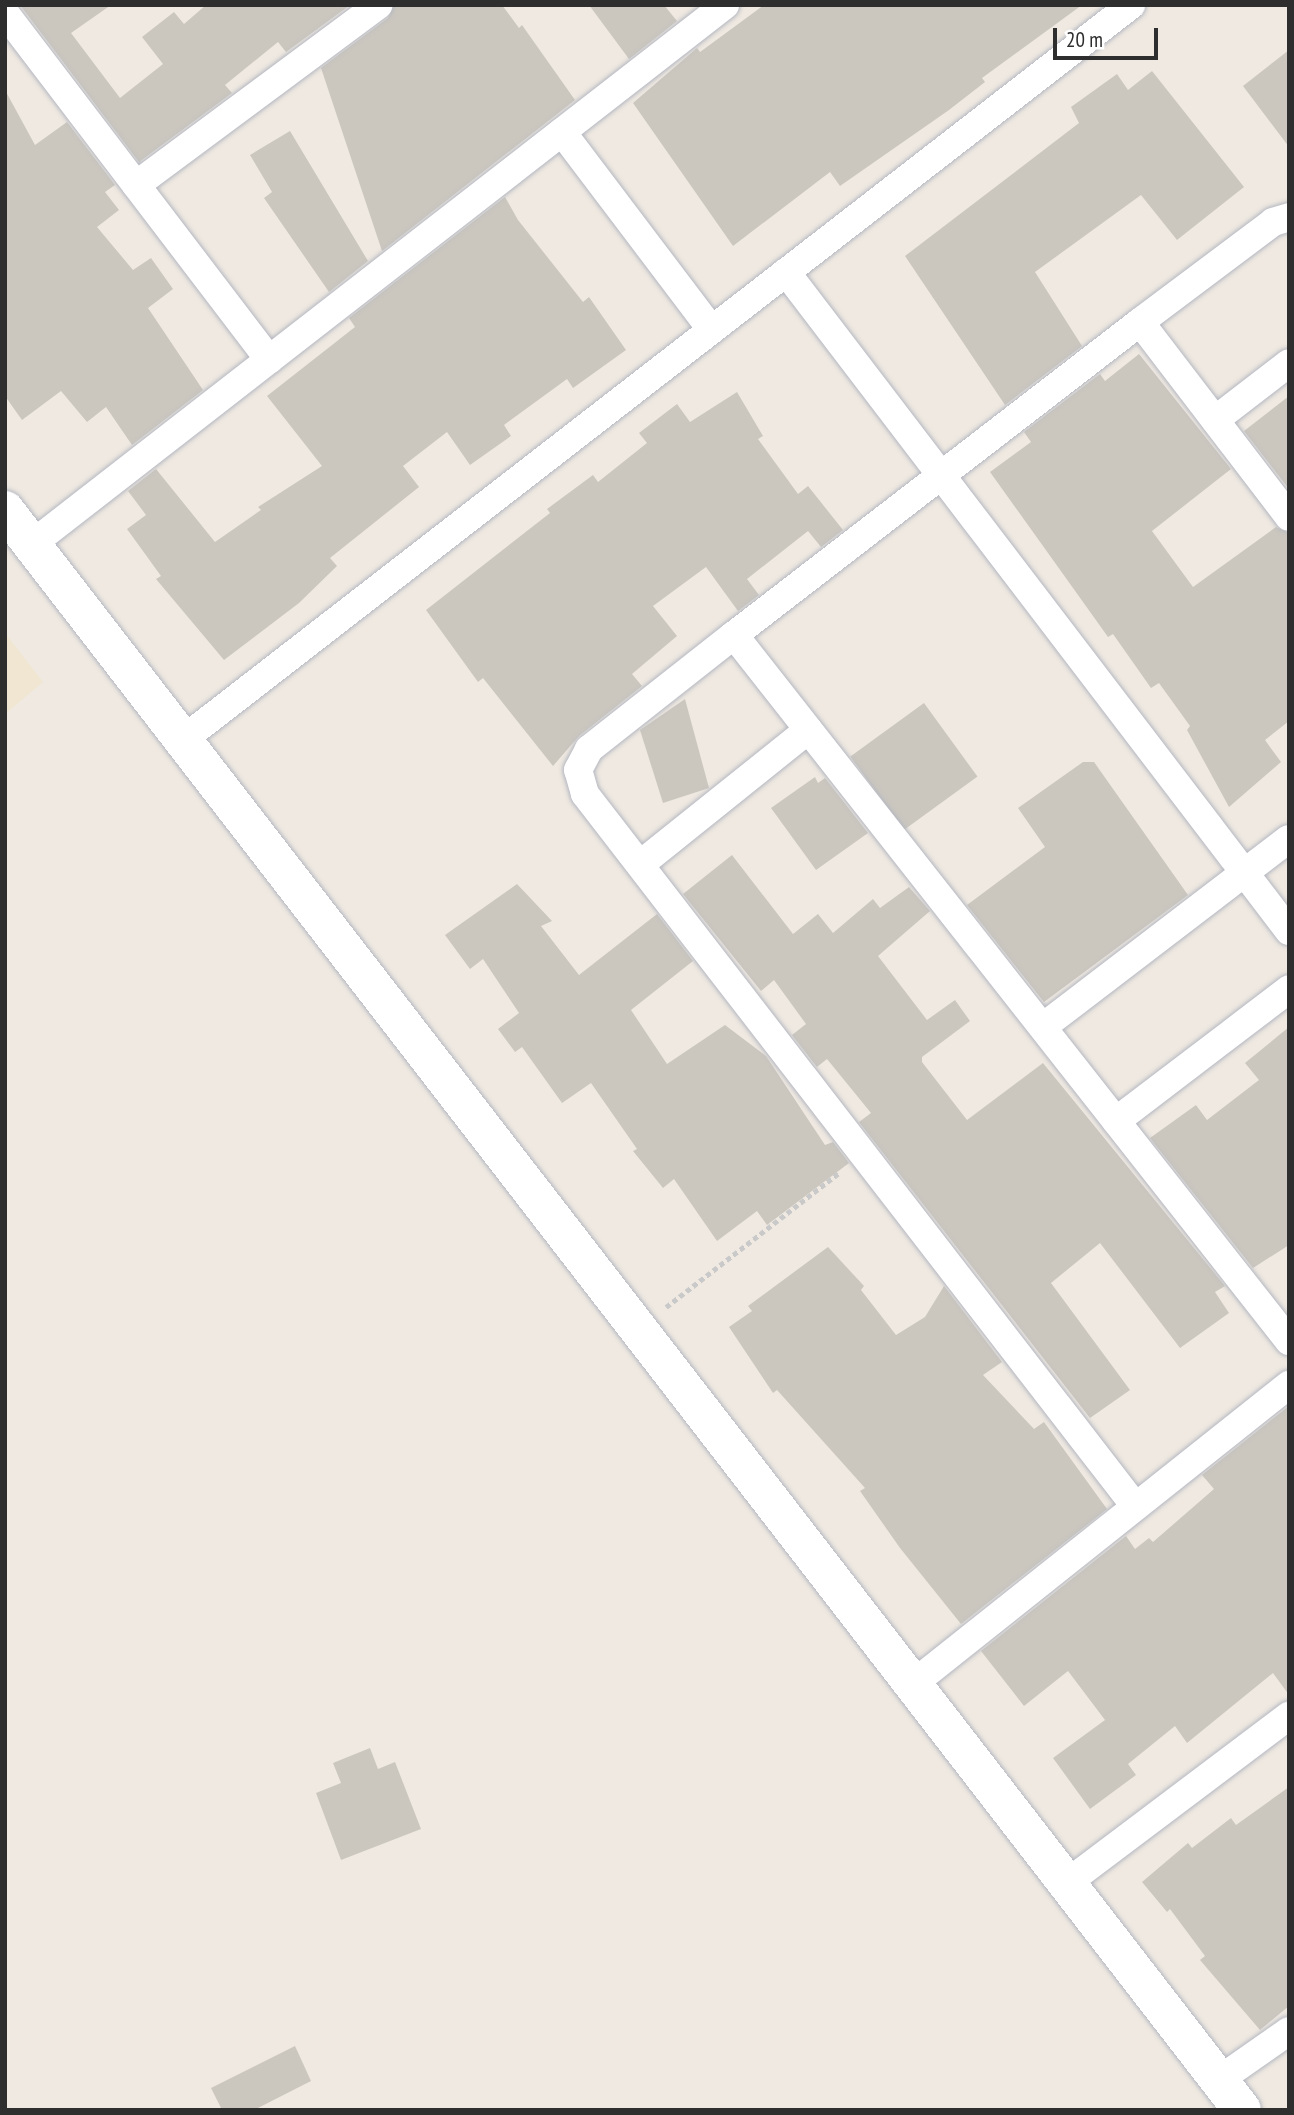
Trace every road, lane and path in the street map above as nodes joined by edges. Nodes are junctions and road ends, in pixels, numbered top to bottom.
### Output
1 (378, 5) edge
2 (725, 5) edge
3 (1131, 5) edge
4 (5, 13) edge
5 (562, 132) junction
6 (136, 185) junction
7 (1289, 218) edge
8 (786, 272) junction
9 (1140, 322) junction
10 (712, 330) junction
11 (270, 360) junction
12 (1289, 363) edge
13 (1215, 420) junction
14 (941, 475) junction
15 (5, 510) edge
16 (1289, 517) edge
17 (32, 544) junction
18 (734, 635) junction
19 (808, 730) junction
20 (185, 738) junction
21 (1289, 839) edge
22 (642, 863) junction
23 (1245, 873) junction
24 (1289, 931) edge
25 (1289, 989) edge
26 (1044, 1026) junction
27 (1116, 1121) junction
28 (865, 1153) junction
29 (639, 1327) junction
30 (1289, 1341) edge
31 (1289, 1385) edge
32 (1135, 1506) junction
33 (914, 1683) junction
34 (1289, 1716) edge
35 (1067, 1882) junction
36 (1289, 2031) edge
37 (1219, 2080) junction
38 (1242, 2110) edge

1 - 6 street
2 - 5 street
3 - 8 street
4 - 6 street
5 - 10 street
5 - 11 street
6 - 11 street
7 - 9 street
8 - 10 street
8 - 14 street
9 - 13 street
9 - 14 street
10 - 20 street
11 - 17 street
12 - 13 street
13 - 16 street
14 - 18 street
14 - 23 street
15 - 17 street
17 - 20 street
18 - 19 street
18 - 22 street
19 - 22 street
19 - 26 street
20 - 29 street
21 - 23 street
22 - 28 street
23 - 24 street
23 - 26 street
25 - 27 street
26 - 27 street
27 - 30 street
28 - 29 path
28 - 32 street
29 - 33 street
31 - 32 street
32 - 33 street
33 - 35 street
34 - 35 street
35 - 37 street
36 - 37 street
37 - 38 street

